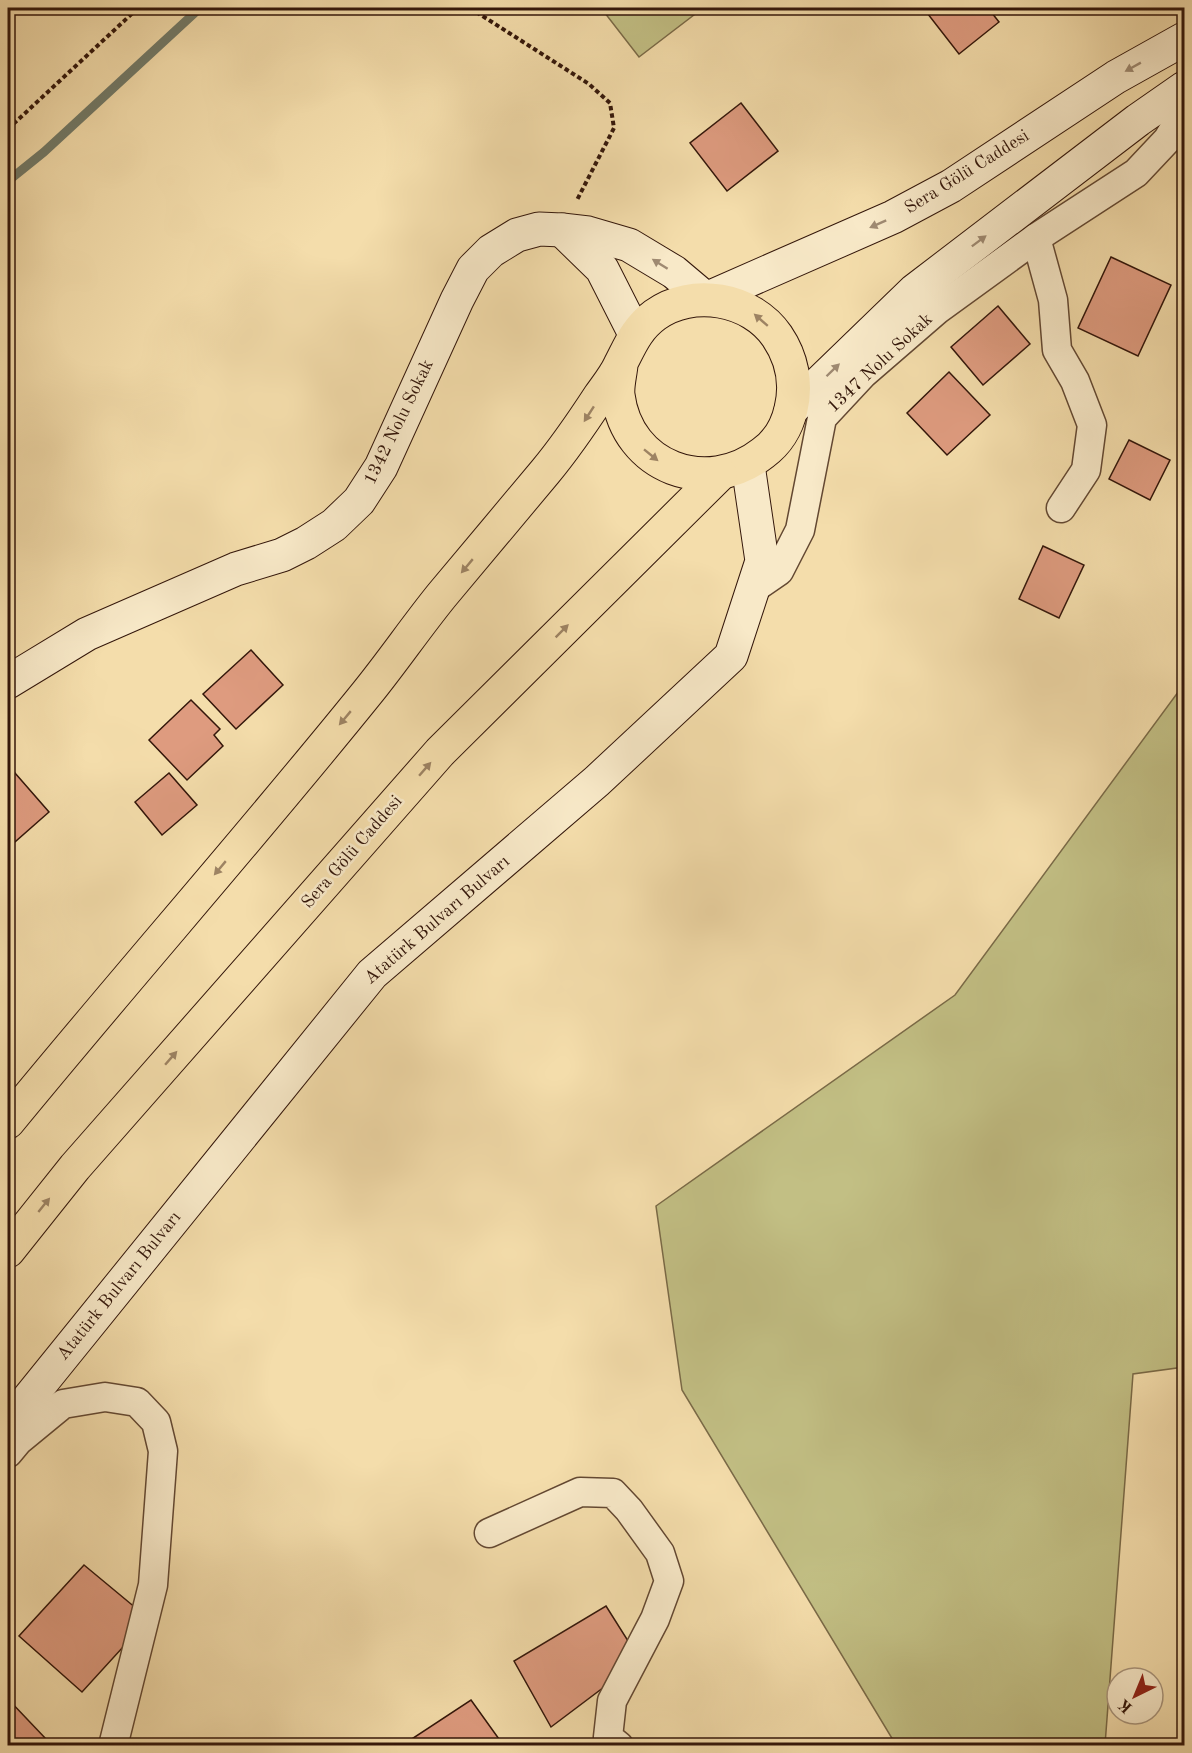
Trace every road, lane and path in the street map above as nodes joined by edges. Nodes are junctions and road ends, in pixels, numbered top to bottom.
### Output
1 (138, 8) edge
2 (470, 8) edge
3 (1185, 39) edge
4 (1185, 88) edge
5 (1185, 112) edge
6 (8, 129) edge
7 (562, 230) junction
8 (1036, 238) junction
9 (706, 299) junction
10 (635, 334) junction
11 (621, 365) junction
12 (791, 410) junction
13 (734, 470) junction
14 (1061, 508) dead end
15 (753, 589) junction
16 (8, 682) edge
17 (8, 1122) edge
18 (8, 1251) edge
19 (8, 1424) edge
20 (8, 1453) edge
21 (489, 1533) dead end
22 (113, 1746) edge
23 (619, 1746) edge

1 - 6 path
2 - 7 path
3 -> 9 street, Sera Gölü Caddesi
12 -> 4 street, Sera Gölü Caddesi
5 - 8 street, 1347 Nolu Sokak
9 -> 7 street, 1342 Nolu Sokak
7 - 10 street
7 - 16 street, 1342 Nolu Sokak
8 - 14 street
8 - 15 street, 1347 Nolu Sokak
9 - 10 main road, Sera Gölü Caddesi
12 -> 9 main road, Sera Gölü Caddesi
10 - 11 main road, Sera Gölü Caddesi
11 -> 13 main road, Sera Gölü Caddesi
11 -> 17 main road, Sera Gölü Caddesi
12 - 13 main road, Sera Gölü Caddesi
13 - 15 street, Atatürk Bulvarı Bulvarı
18 -> 13 main road, Sera Gölü Caddesi
15 - 19 street, Atatürk Bulvarı Bulvarı
20 - 22 street
21 - 23 street

